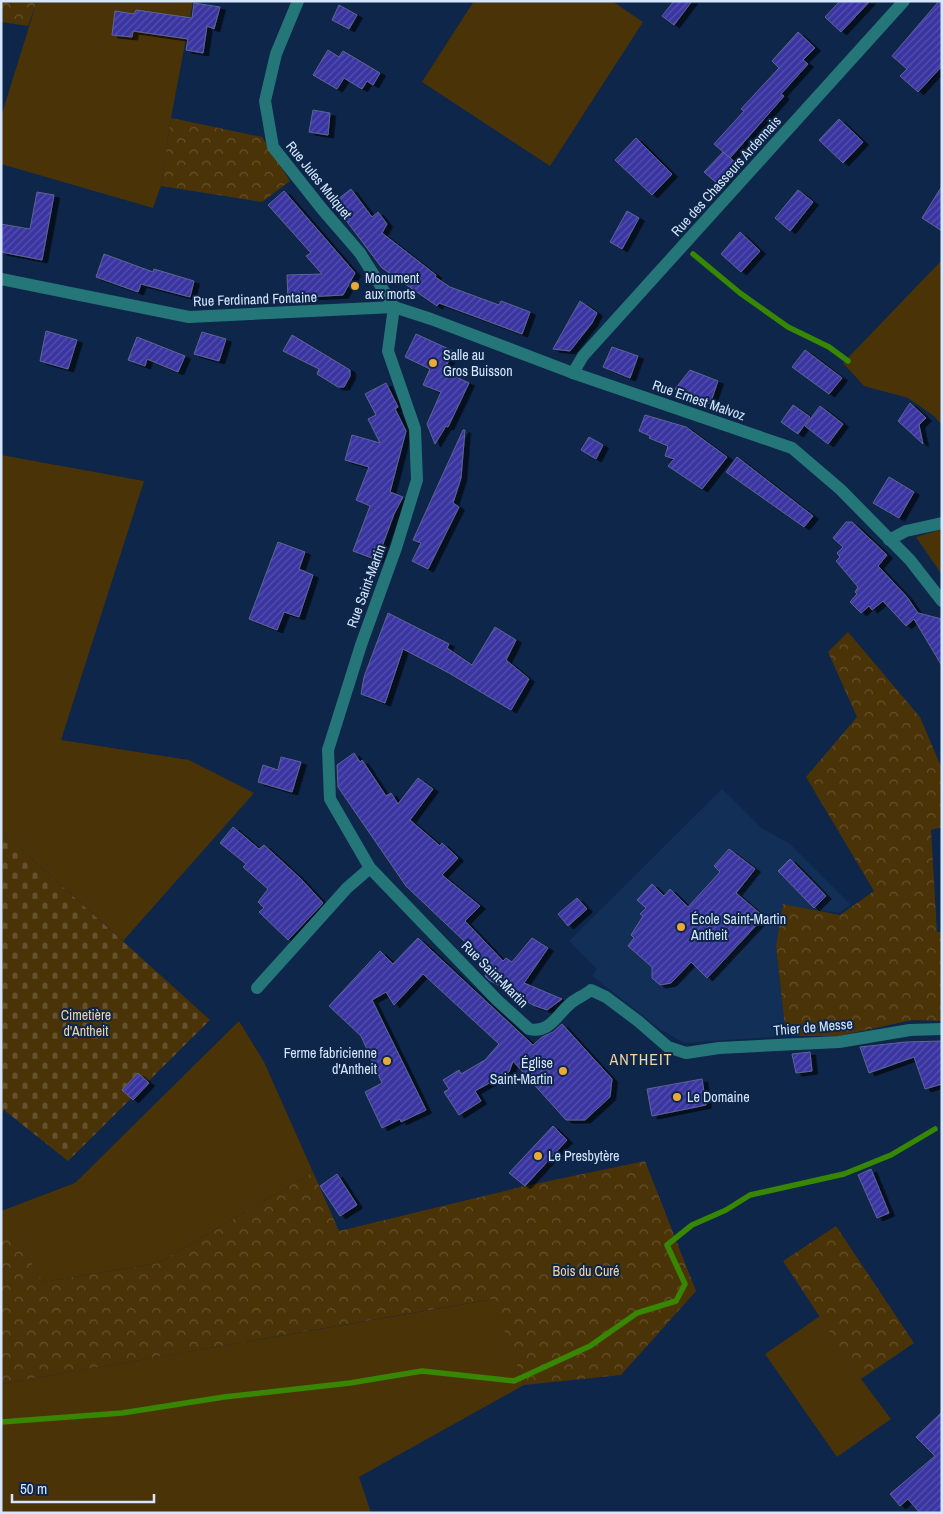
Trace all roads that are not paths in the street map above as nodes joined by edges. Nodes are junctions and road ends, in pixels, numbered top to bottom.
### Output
1 (298, 1) edge
2 (904, 1) edge
3 (1, 279) edge
4 (394, 307) junction
5 (573, 373) junction
6 (942, 523) edge
7 (889, 540) junction
8 (942, 601) edge
9 (370, 868) junction
10 (258, 988) dead end
11 (942, 1029) edge
12 (686, 1053) joint

1 - 4 street, Rue Jules Mulquet
2 - 5 street, Rue des Chasseurs Ardennais
3 - 4 street, Rue Ferdinand Fontaine
4 - 5 street, Rue Ernest Malvoz
4 - 9 street, Rue Saint-Martin
5 - 7 street, Rue Ernest Malvoz
6 - 7 street
7 - 8 street, Rue Ernest Malvoz
9 - 10 street
9 - 12 street, Rue Saint-Martin
11 - 12 street, Thier de Messe

